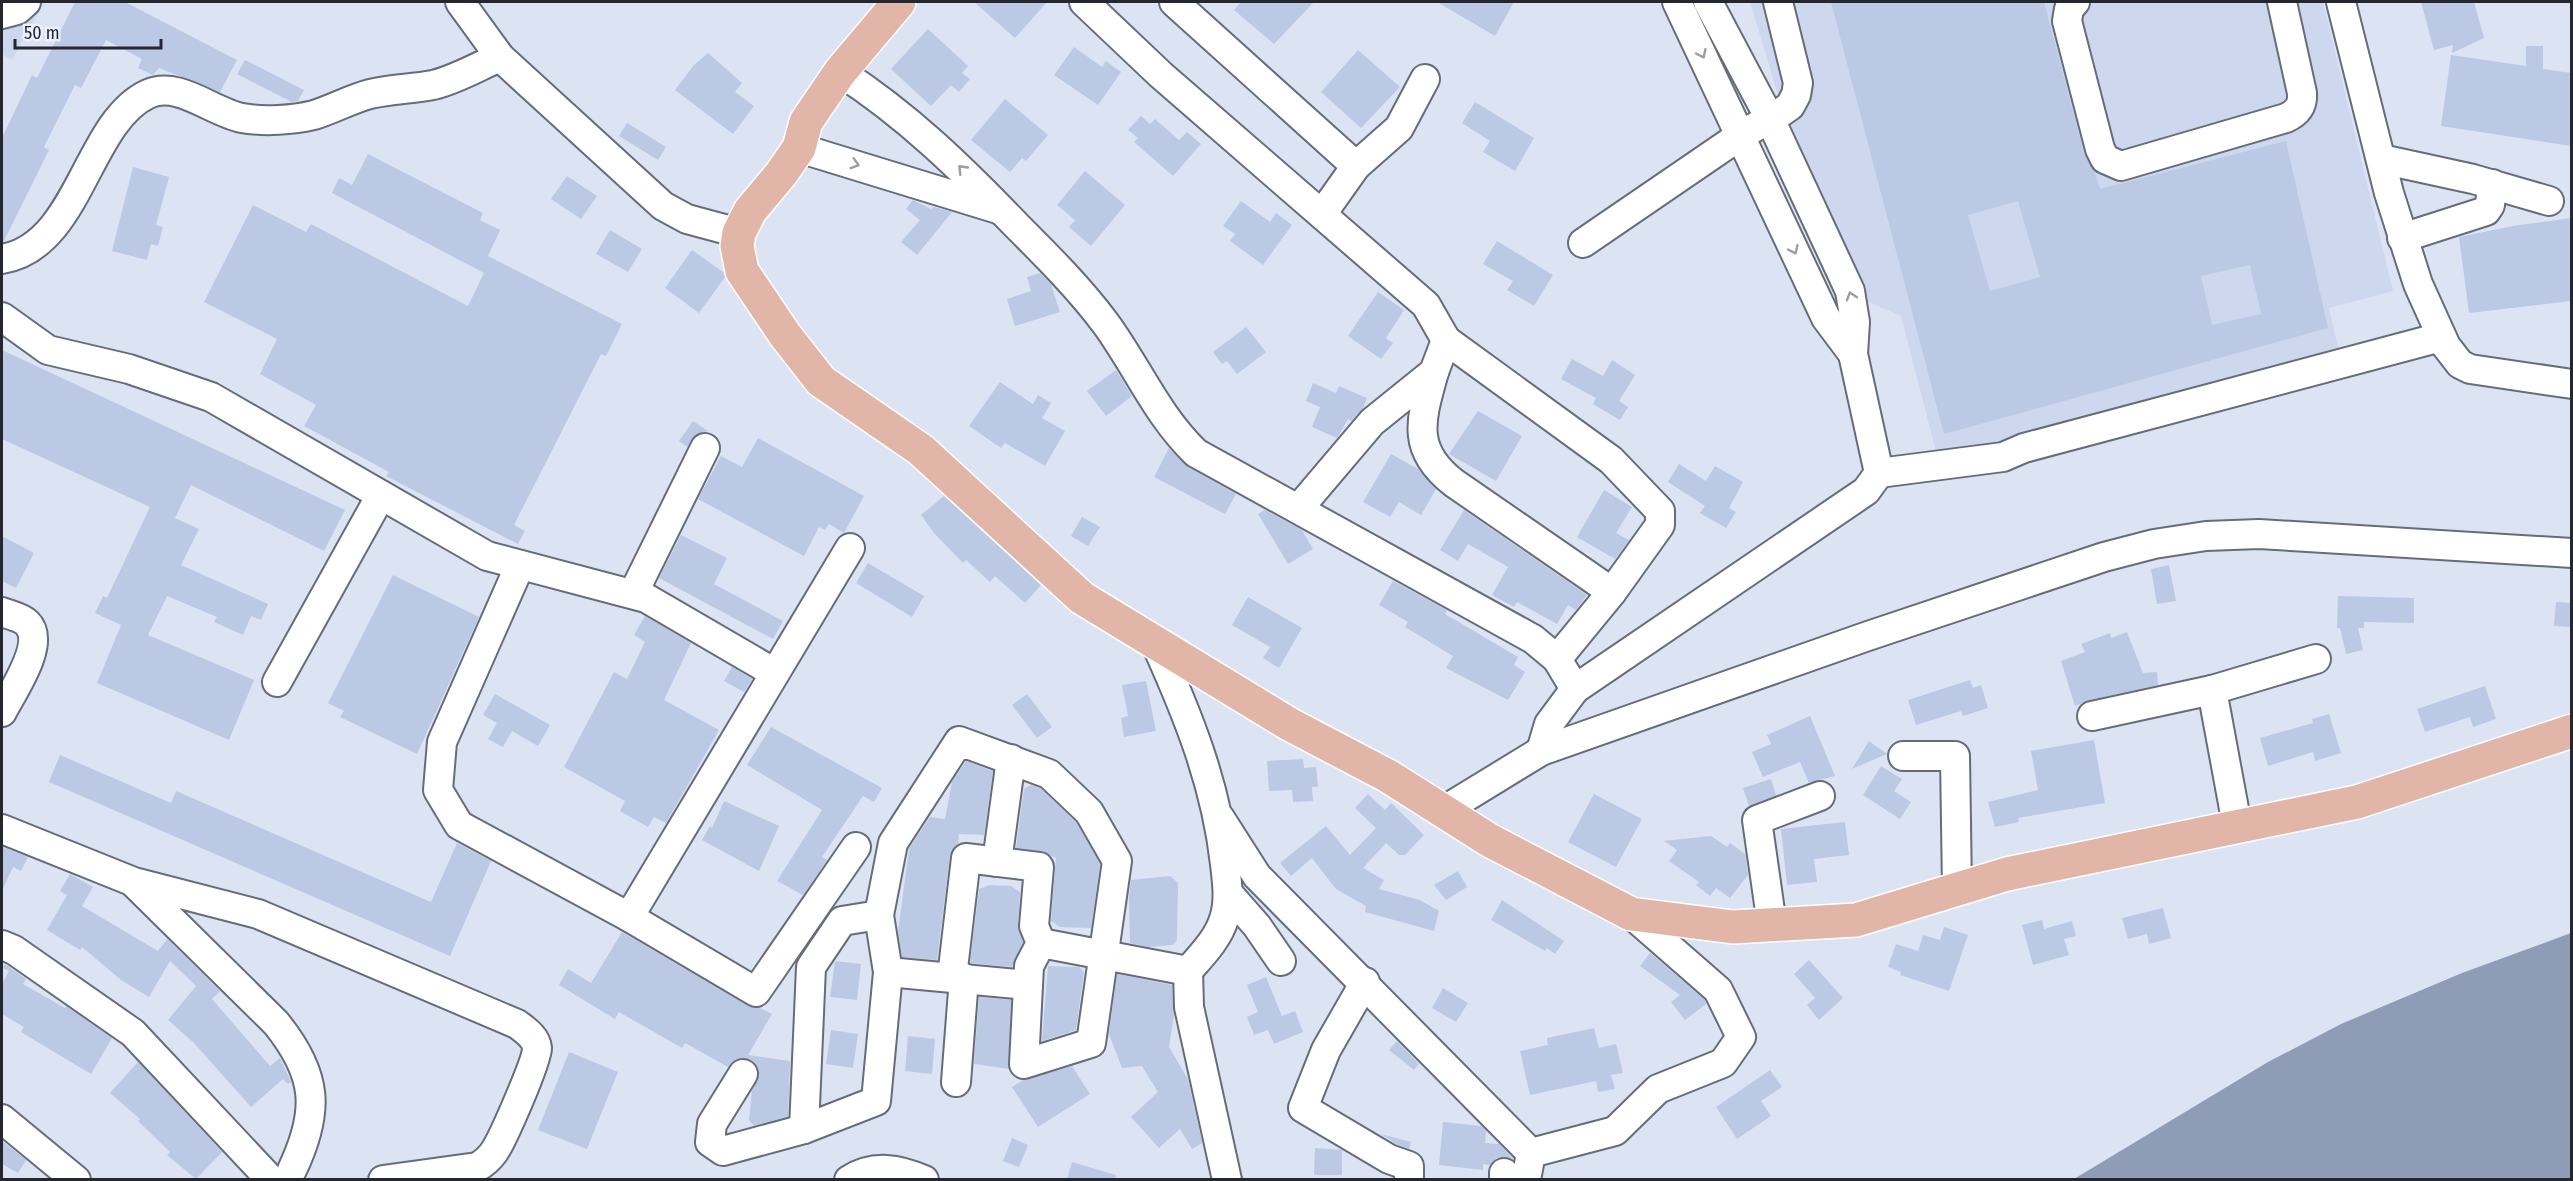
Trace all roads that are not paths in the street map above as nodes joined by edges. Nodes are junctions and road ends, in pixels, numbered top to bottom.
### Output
1 (26, 2) edge
2 (460, 2) edge
3 (1084, 2) edge
4 (1174, 2) edge
5 (1677, 2) edge
6 (1708, 2) edge
7 (1778, 2) edge
8 (2075, 2) edge
9 (2282, 2) edge
10 (2341, 2) edge
11 (886, 7) edge
12 (2, 14) edge
13 (500, 57) junction
14 (840, 72) junction
15 (1425, 79) dead end
16 (1770, 119) junction
17 (1741, 135) junction
18 (799, 148) junction
19 (2381, 159) junction
20 (1356, 166) junction
21 (2492, 184) junction
22 (2549, 201) dead end
23 (1809, 204) junction
24 (1003, 211) junction
25 (1322, 214) junction
26 (1780, 219) junction
27 (739, 234) junction
28 (2402, 238) junction
29 (1583, 243) dead end
30 (2, 259) edge
31 (2, 317) edge
32 (2441, 337) junction
33 (1446, 340) junction
34 (1853, 354) junction
35 (1434, 372) junction
36 (2571, 384) edge
37 (705, 448) dead end
38 (1879, 473) junction
39 (381, 495) junction
40 (1299, 508) junction
41 (850, 548) dead end
42 (2571, 553) edge
43 (520, 565) junction
44 (1612, 592) junction
45 (633, 594) junction
46 (2, 612) edge
47 (1155, 642) junction
48 (1557, 659) junction
49 (2316, 659) dead end
50 (773, 672) junction
51 (277, 682) dead end
52 (1575, 689) junction
53 (2212, 690) junction
54 (2, 712) edge
55 (2092, 716) dead end
56 (2571, 731) edge
57 (1541, 751) junction
58 (1903, 756) dead end
59 (1011, 759) junction
60 (1820, 796) dead end
61 (1443, 811) junction
62 (1220, 818) junction
63 (2237, 825) junction
64 (2, 829) edge
65 (856, 847) dead end
66 (997, 862) junction
67 (134, 882) junction
68 (1957, 889) junction
69 (1228, 893) junction
70 (1631, 914) junction
71 (879, 915) junction
72 (628, 917) junction
73 (1772, 925) junction
74 (1041, 943) junction
75 (2, 945) edge
76 (1102, 954) junction
77 (1281, 961) dead end
78 (1188, 971) junction
79 (888, 972) junction
80 (958, 977) junction
81 (1365, 982) junction
82 (1028, 985) junction
83 (743, 1074) dead end
84 (956, 1082) dead end
85 (2, 1119) edge
86 (804, 1129) junction
87 (1516, 1171) edge
88 (284, 1177) edge
89 (76, 1179) edge
90 (383, 1179) edge
91 (849, 1179) edge
92 (924, 1179) edge
93 (1227, 1179) edge
94 (1409, 1179) edge

1 - 12 street
2 - 13 street
3 - 25 street
4 - 20 street
5 -> 17 street
6 - 16 street
7 - 16 street
8 - 9 street
10 - 19 street
11 - 14 main road
13 - 27 street
13 - 30 street
14 - 18 main road
24 -> 14 street
15 - 20 street
16 - 17 street
16 - 23 street
17 - 26 street
17 - 29 street
18 -> 24 street
18 - 27 main road
19 - 21 street
19 - 28 street
20 - 25 street
21 - 22 street
21 - 28 street
23 - 26 street
34 -> 23 street
24 - 40 street
25 - 33 street
26 -> 34 street
27 - 47 main road
28 - 32 street
31 - 39 street
32 - 36 street
32 - 38 street
33 - 35 street
33 - 44 street
34 - 38 street
35 - 40 street
35 - 44 street
37 - 45 street
38 - 52 street
39 - 43 street
39 - 51 street
40 - 48 street
41 - 50 street
42 - 57 street
43 - 45 street
43 - 72 street
44 - 48 street
45 - 50 street
46 - 54 street
47 - 61 main road
47 - 62 street
48 - 52 street
49 - 53 street
50 - 72 street
52 - 57 street
53 - 55 street
53 - 63 street
56 - 63 main road
57 - 61 street
58 - 68 street
59 - 66 street
59 - 71 street
59 - 76 street
60 - 73 street
61 - 70 main road
62 - 69 street
62 - 81 street
63 - 68 main road
64 - 67 street
65 - 72 street
66 - 74 street
66 - 80 street
67 - 88 street
67 - 90 street
68 - 73 main road
69 - 77 street
69 - 78 street
70 - 73 main road
70 - 87 street
71 - 79 street
71 - 86 street
74 - 76 street
74 - 82 street
75 - 88 street
76 - 78 street
76 - 82 street
78 - 93 street
79 - 80 street
79 - 86 street
80 - 82 street
80 - 84 street
81 - 87 street
81 - 94 street
83 - 86 street
85 - 89 street
91 - 92 street

